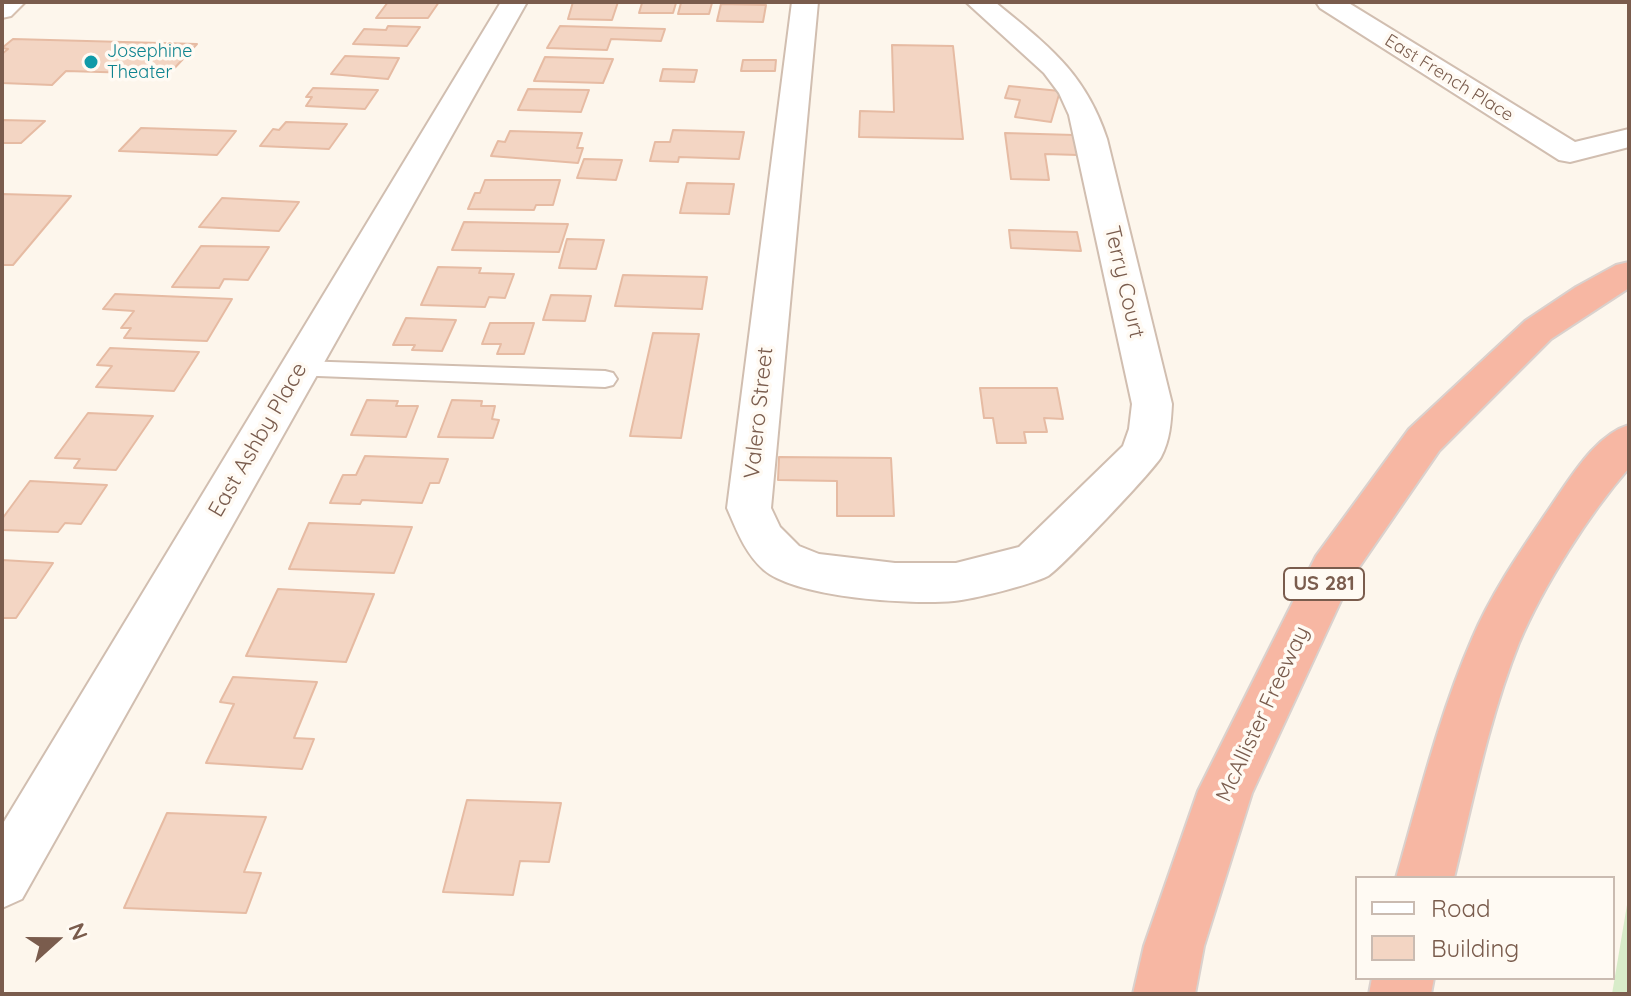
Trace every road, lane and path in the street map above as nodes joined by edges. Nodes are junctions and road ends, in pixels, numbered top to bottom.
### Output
1 (12, 2) edge
2 (514, 2) edge
3 (805, 2) edge
4 (979, 2) edge
5 (1329, 2) edge
6 (2, 10) edge
7 (1629, 138) edge
8 (1629, 273) edge
9 (300, 369) junction
10 (605, 379) dead end
11 (1629, 440) edge
12 (1034, 562) joint
13 (1426, 876) edge
14 (2, 879) edge
15 (1164, 994) edge

1 - 6 street
2 - 9 street, East Ashby Place
3 - 12 street, Valero Street
4 - 12 street, Terry Court
5 - 7 street, East French Place
8 - 15 highway, McAllister Freeway / US 281
9 - 10 lane
9 - 14 street, East Ashby Place
11 - 13 highway

